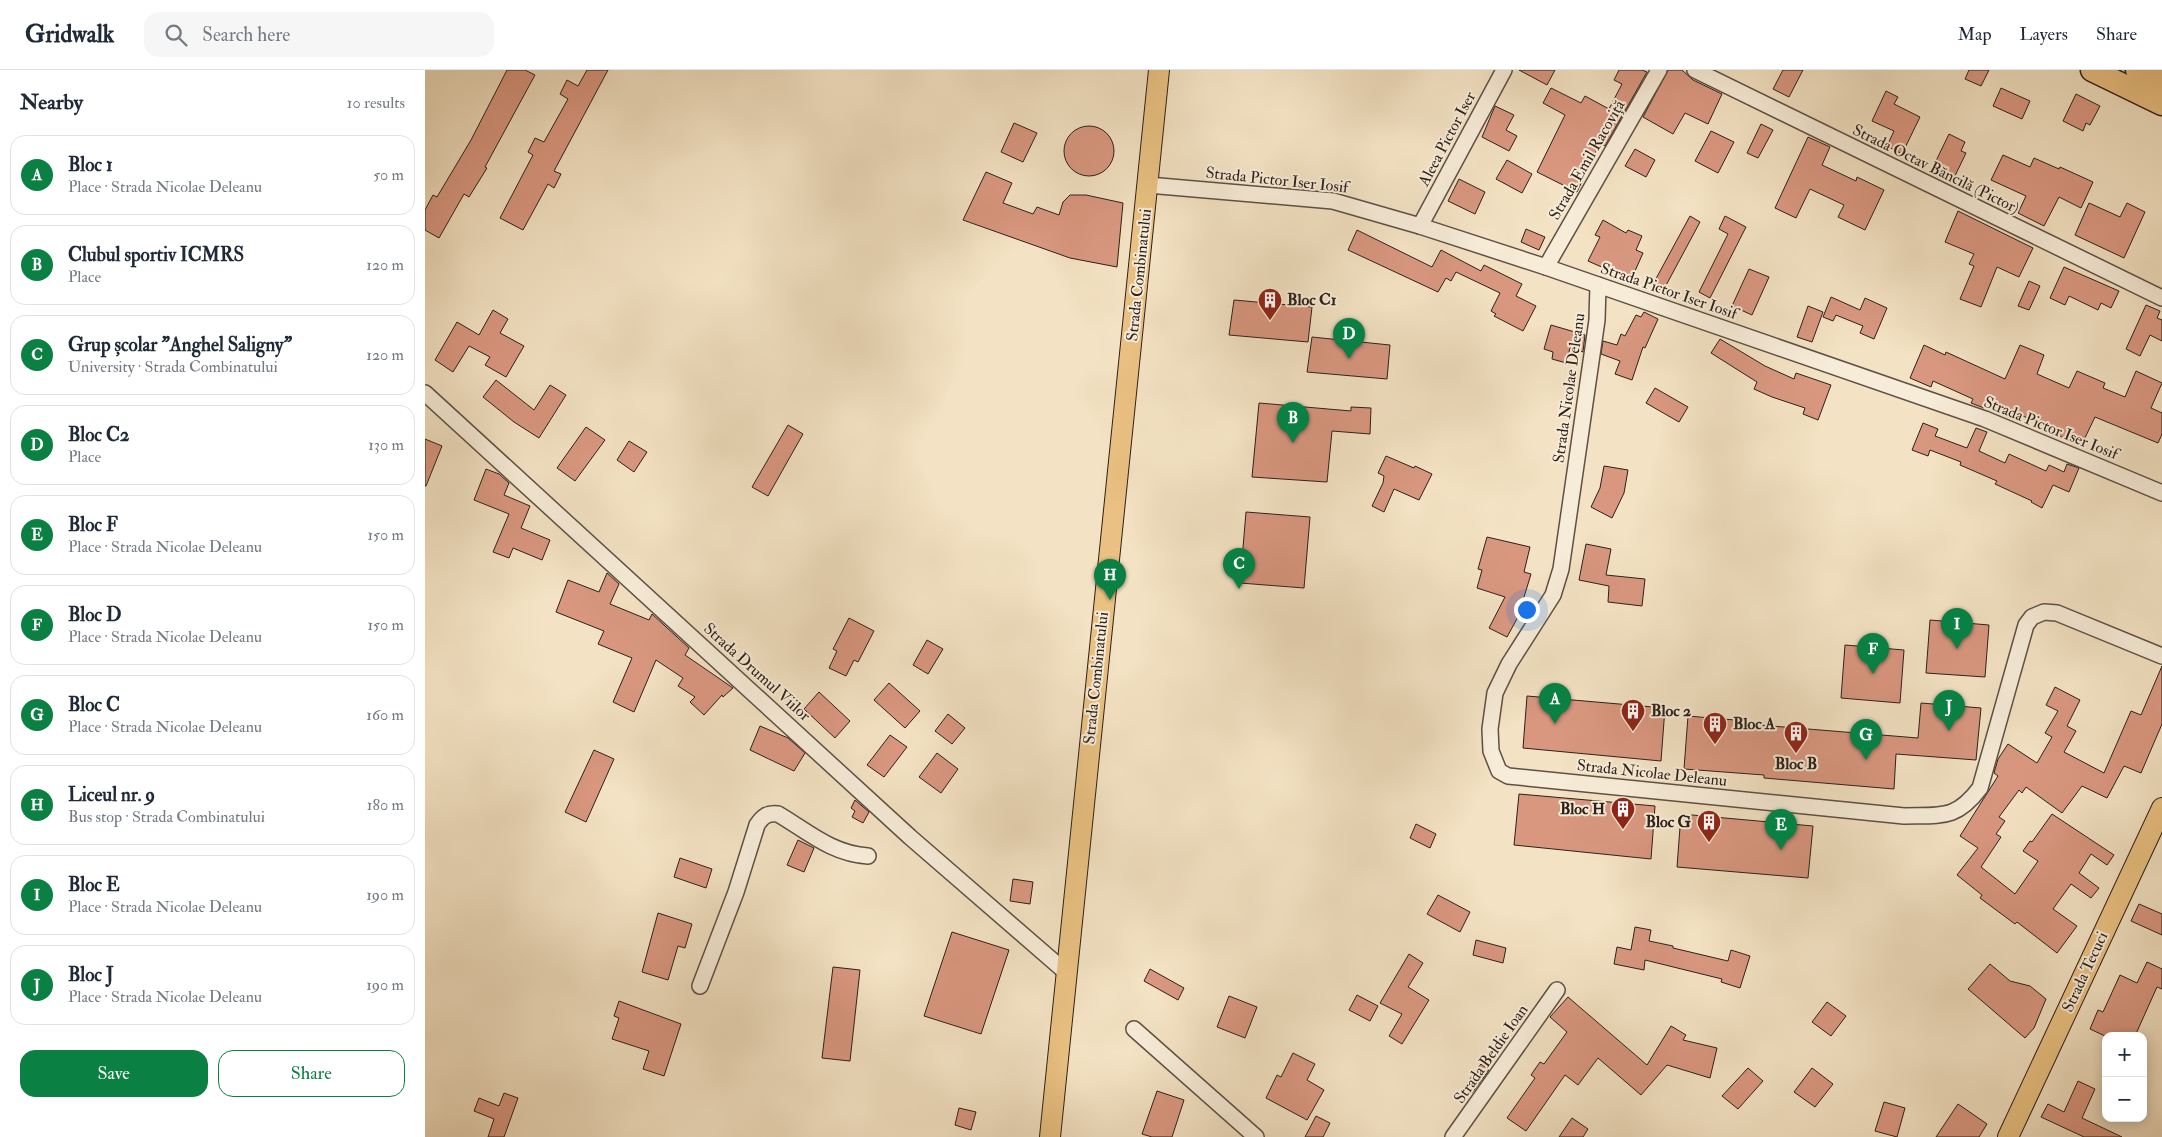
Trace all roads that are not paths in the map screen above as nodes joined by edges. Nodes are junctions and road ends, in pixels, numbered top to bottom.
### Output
1 (1159, 70) edge
2 (1504, 70) edge
3 (1659, 70) edge
4 (1695, 70) edge
5 (2092, 70) edge
6 (2137, 70) edge
7 (2162, 82) edge
8 (2162, 104) edge
9 (1148, 185) junction
10 (1420, 226) junction
11 (1546, 267) junction
12 (1598, 285) junction
13 (2162, 298) edge
14 (425, 393) edge
15 (2162, 493) edge
16 (2162, 656) edge
17 (2162, 808) edge
18 (868, 856) dead end
19 (1067, 974) junction
20 (700, 986) dead end
21 (1557, 990) dead end
22 (1134, 1029) dead end
23 (1050, 1137) edge
24 (1256, 1137) edge
25 (1453, 1137) edge
26 (2008, 1137) edge

1 - 9 main road, Strada Combinatului
2 - 10 street, Aleea Pictor Iser
3 - 11 street, Strada Emil Racoviță
4 - 13 street, Strada Octav Băncilă (Pictor)
5 - 8 highway
6 - 7 highway
9 - 10 street, Strada Pictor Iser Iosif
9 - 19 main road, Strada Combinatului
10 - 11 street, Strada Pictor Iser Iosif
11 - 12 street, Strada Pictor Iser Iosif
12 - 15 street, Strada Pictor Iser Iosif
12 - 16 street, Strada Nicolae Deleanu
14 - 19 street, Strada Drumul Viilor
17 - 26 main road, Strada Tecuci
18 - 20 street
19 - 23 main road, Strada Combinatului
21 - 25 street, Strada Beldie Ioan
22 - 24 street

